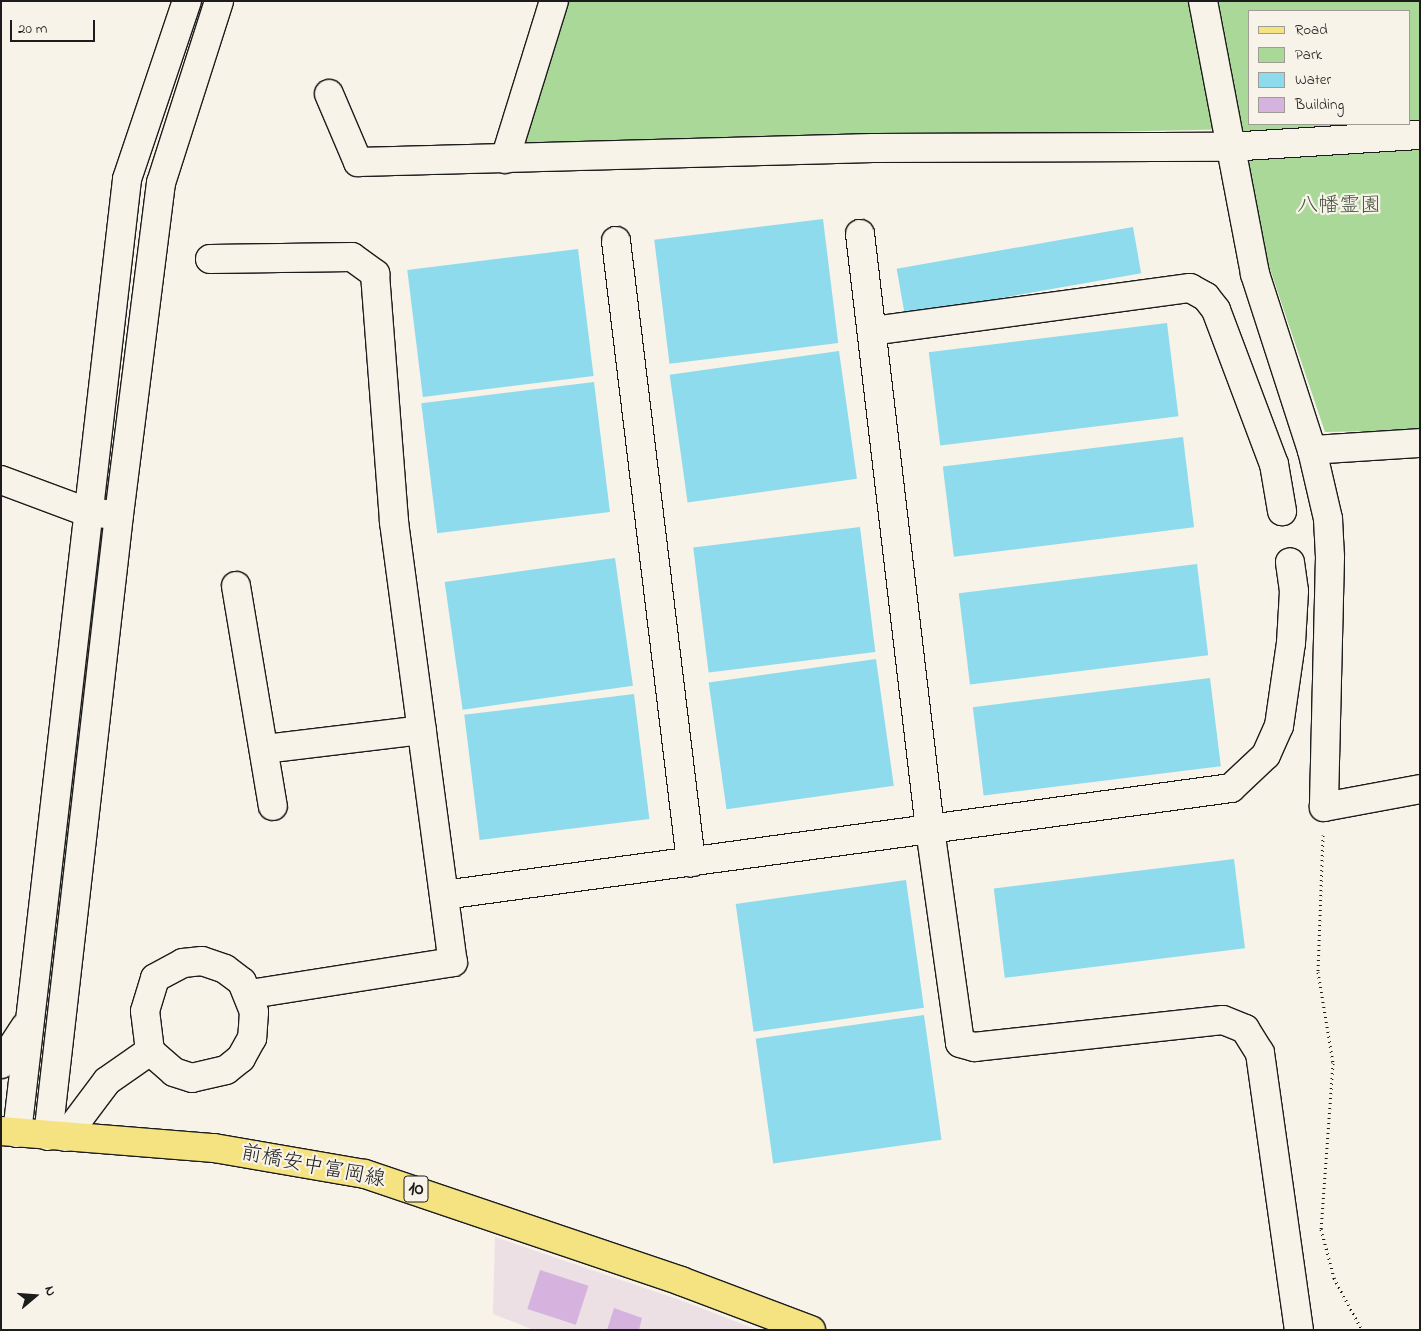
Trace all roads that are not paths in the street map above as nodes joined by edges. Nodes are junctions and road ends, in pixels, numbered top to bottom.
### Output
1 (187, 1) edge
2 (219, 1) edge
3 (554, 1) edge
4 (1203, 1) edge
5 (329, 94) dead end
6 (1420, 135) edge
7 (1228, 146) junction
8 (504, 159) junction
9 (860, 234) dead end
10 (616, 241) dead end
11 (210, 259) dead end
12 (872, 331) junction
13 (1420, 442) edge
14 (1312, 450) junction
15 (1, 480) edge
16 (1282, 511) dead end
17 (87, 512) junction
18 (119, 515) junction
19 (1290, 562) dead end
20 (236, 586) dead end
21 (422, 730) junction
22 (265, 749) junction
23 (1420, 789) edge
24 (273, 806) dead end
25 (930, 829) junction
26 (691, 862) junction
27 (444, 896) junction
28 (250, 994) junction
29 (29, 1021) junction
30 (150, 1051) junction
31 (1, 1064) edge
32 (9, 1132) edge
33 (57, 1136) junction
34 (811, 1330) edge
35 (1299, 1330) edge

1 - 17 street
2 - 18 street
3 - 8 street
4 - 7 street
5 - 8 street
6 - 7 street
7 - 8 street
7 - 14 street
9 - 12 street
10 - 26 street
11 - 21 street
12 - 16 street
12 - 25 street
13 - 14 street
14 - 23 street
15 - 17 street
17 - 18 street
17 - 29 street
18 - 33 street
19 - 25 street
20 - 22 street
21 - 22 street
21 - 27 street
22 - 24 street
25 - 26 street
25 - 35 street
26 - 27 street
27 - 28 street
28 - 30 street
28 - 30 street
29 - 31 street
29 - 32 street
30 - 33 street
32 - 33 main road, 前橋安中富岡線 / 10
33 - 34 main road, 前橋安中富岡線 / 10

